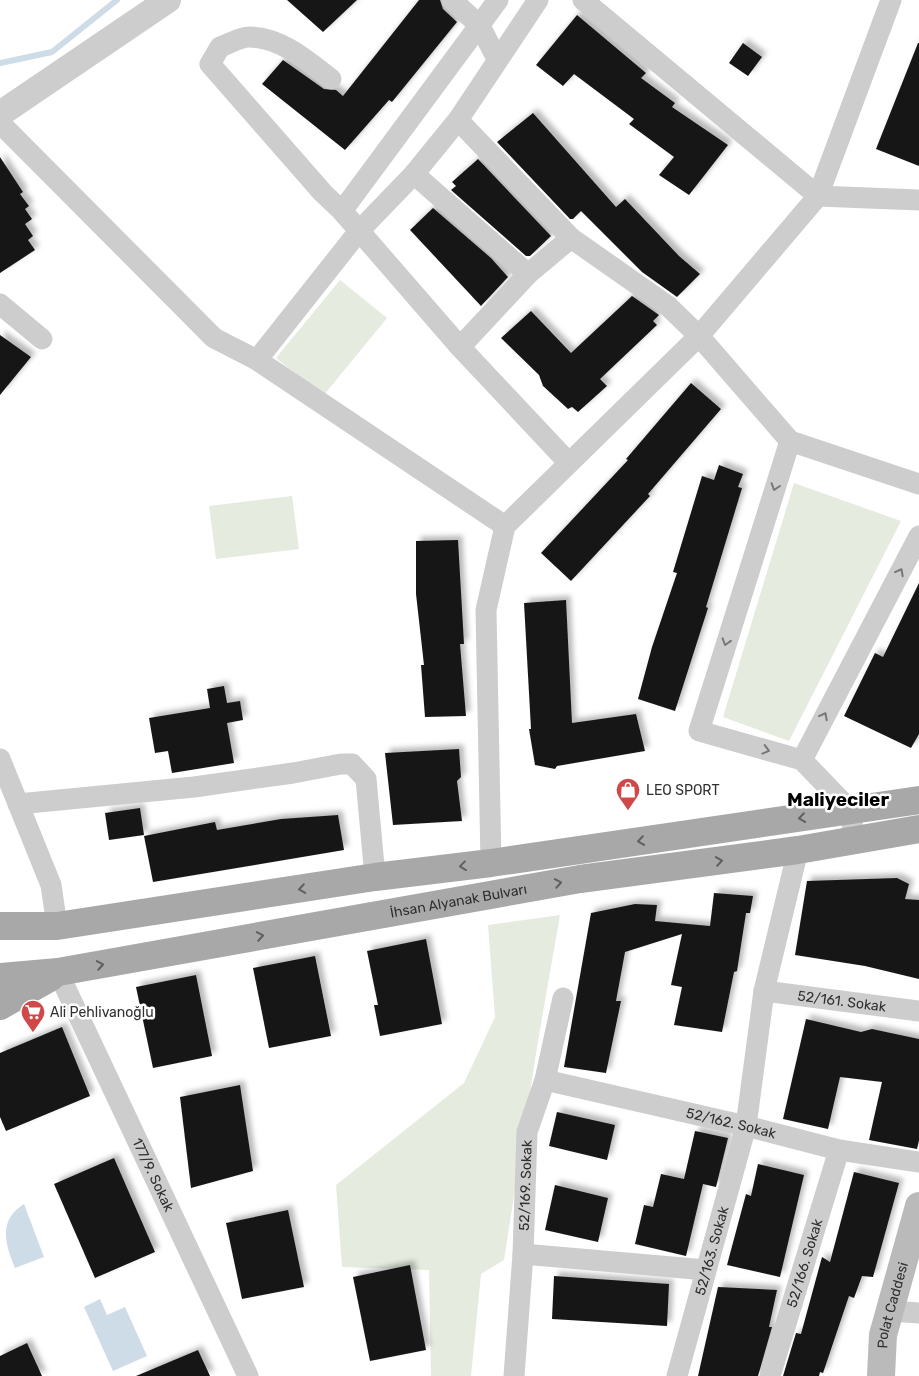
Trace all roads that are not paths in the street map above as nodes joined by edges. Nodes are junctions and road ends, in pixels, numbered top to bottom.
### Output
1 (168, 0) edge
2 (452, 0) edge
3 (498, 0) edge
4 (538, 0) edge
5 (583, 0) edge
6 (891, 0) edge
7 (480, 26) junction
8 (497, 59) junction
9 (331, 79) dead end
10 (0, 114) edge
11 (458, 120) junction
12 (0, 123) edge
13 (414, 174) junction
14 (818, 196) junction
15 (919, 200) edge
16 (342, 211) junction
17 (359, 231) junction
18 (571, 238) junction
19 (528, 274) junction
20 (0, 304) edge
21 (699, 336) junction
22 (42, 339) dead end
23 (460, 347) junction
24 (257, 360) junction
25 (790, 441) junction
26 (568, 462) junction
27 (919, 484) edge
28 (506, 526) junction
29 (919, 536) edge
30 (0, 759) edge
31 (802, 760) junction
32 (919, 800) edge
33 (18, 804) junction
34 (852, 811) junction
35 (919, 829) edge
36 (854, 840) junction
37 (798, 850) junction
38 (491, 863) junction
39 (375, 878) junction
40 (0, 926) edge
41 (57, 926) junction
42 (58, 972) junction
43 (0, 978) edge
44 (764, 991) junction
45 (563, 998) dead end
46 (0, 1006) edge
47 (919, 1011) edge
48 (545, 1080) junction
49 (746, 1126) junction
50 (839, 1150) junction
51 (919, 1162) edge
52 (919, 1206) edge
53 (523, 1254) junction
54 (706, 1270) junction
55 (891, 1311) junction
56 (919, 1313) edge
57 (248, 1376) edge
58 (514, 1376) edge
59 (677, 1376) edge
60 (770, 1376) edge
61 (881, 1376) edge

1 - 10 street
2 - 7 street
3 - 7 street
4 - 8 street
5 - 14 street
6 - 14 street
7 - 8 street
7 - 16 street
8 - 11 street
9 - 16 street
11 - 13 street
11 - 18 street
12 - 24 street
13 - 17 street
13 - 19 street
14 - 15 street
14 - 21 street
16 - 17 street
17 - 23 street
17 - 24 street
18 - 19 street
18 - 21 street
19 - 23 street
20 - 22 street
21 - 25 street
21 - 26 street
23 - 26 street
24 - 28 street
25 - 27 street
25 -> 31 street
26 - 28 street
28 - 38 street
31 -> 29 street
30 - 33 street
31 - 34 street
32 - 34 main road
33 - 39 street
33 - 41 street
34 - 36 street
34 -> 38 main road
35 - 36 main road, İhsan Alyanak Bulvarı
36 - 37 main road, İhsan Alyanak Bulvarı
42 -> 37 main road, İhsan Alyanak Bulvarı
37 - 44 street
38 -> 39 main road
39 -> 41 main road
40 - 41 main road
42 - 43 main road, İhsan Alyanak Bulvarı
42 - 46 main road
42 - 57 street, 177/9. Sokak
44 - 47 street, 52/161. Sokak
44 - 49 street
45 - 48 street, 52/169. Sokak
48 - 49 street, 52/162. Sokak
48 - 53 street, 52/169. Sokak
49 - 50 street, 52/162. Sokak
49 - 54 street, 52/163. Sokak
50 - 51 street, 52/162. Sokak
50 - 60 street, 52/166. Sokak
52 - 55 main road, Polat Caddesi
53 - 54 street
53 - 58 street, 52/169. Sokak
54 - 59 street, 52/163. Sokak
55 - 56 street
55 - 61 main road, Polat Caddesi

